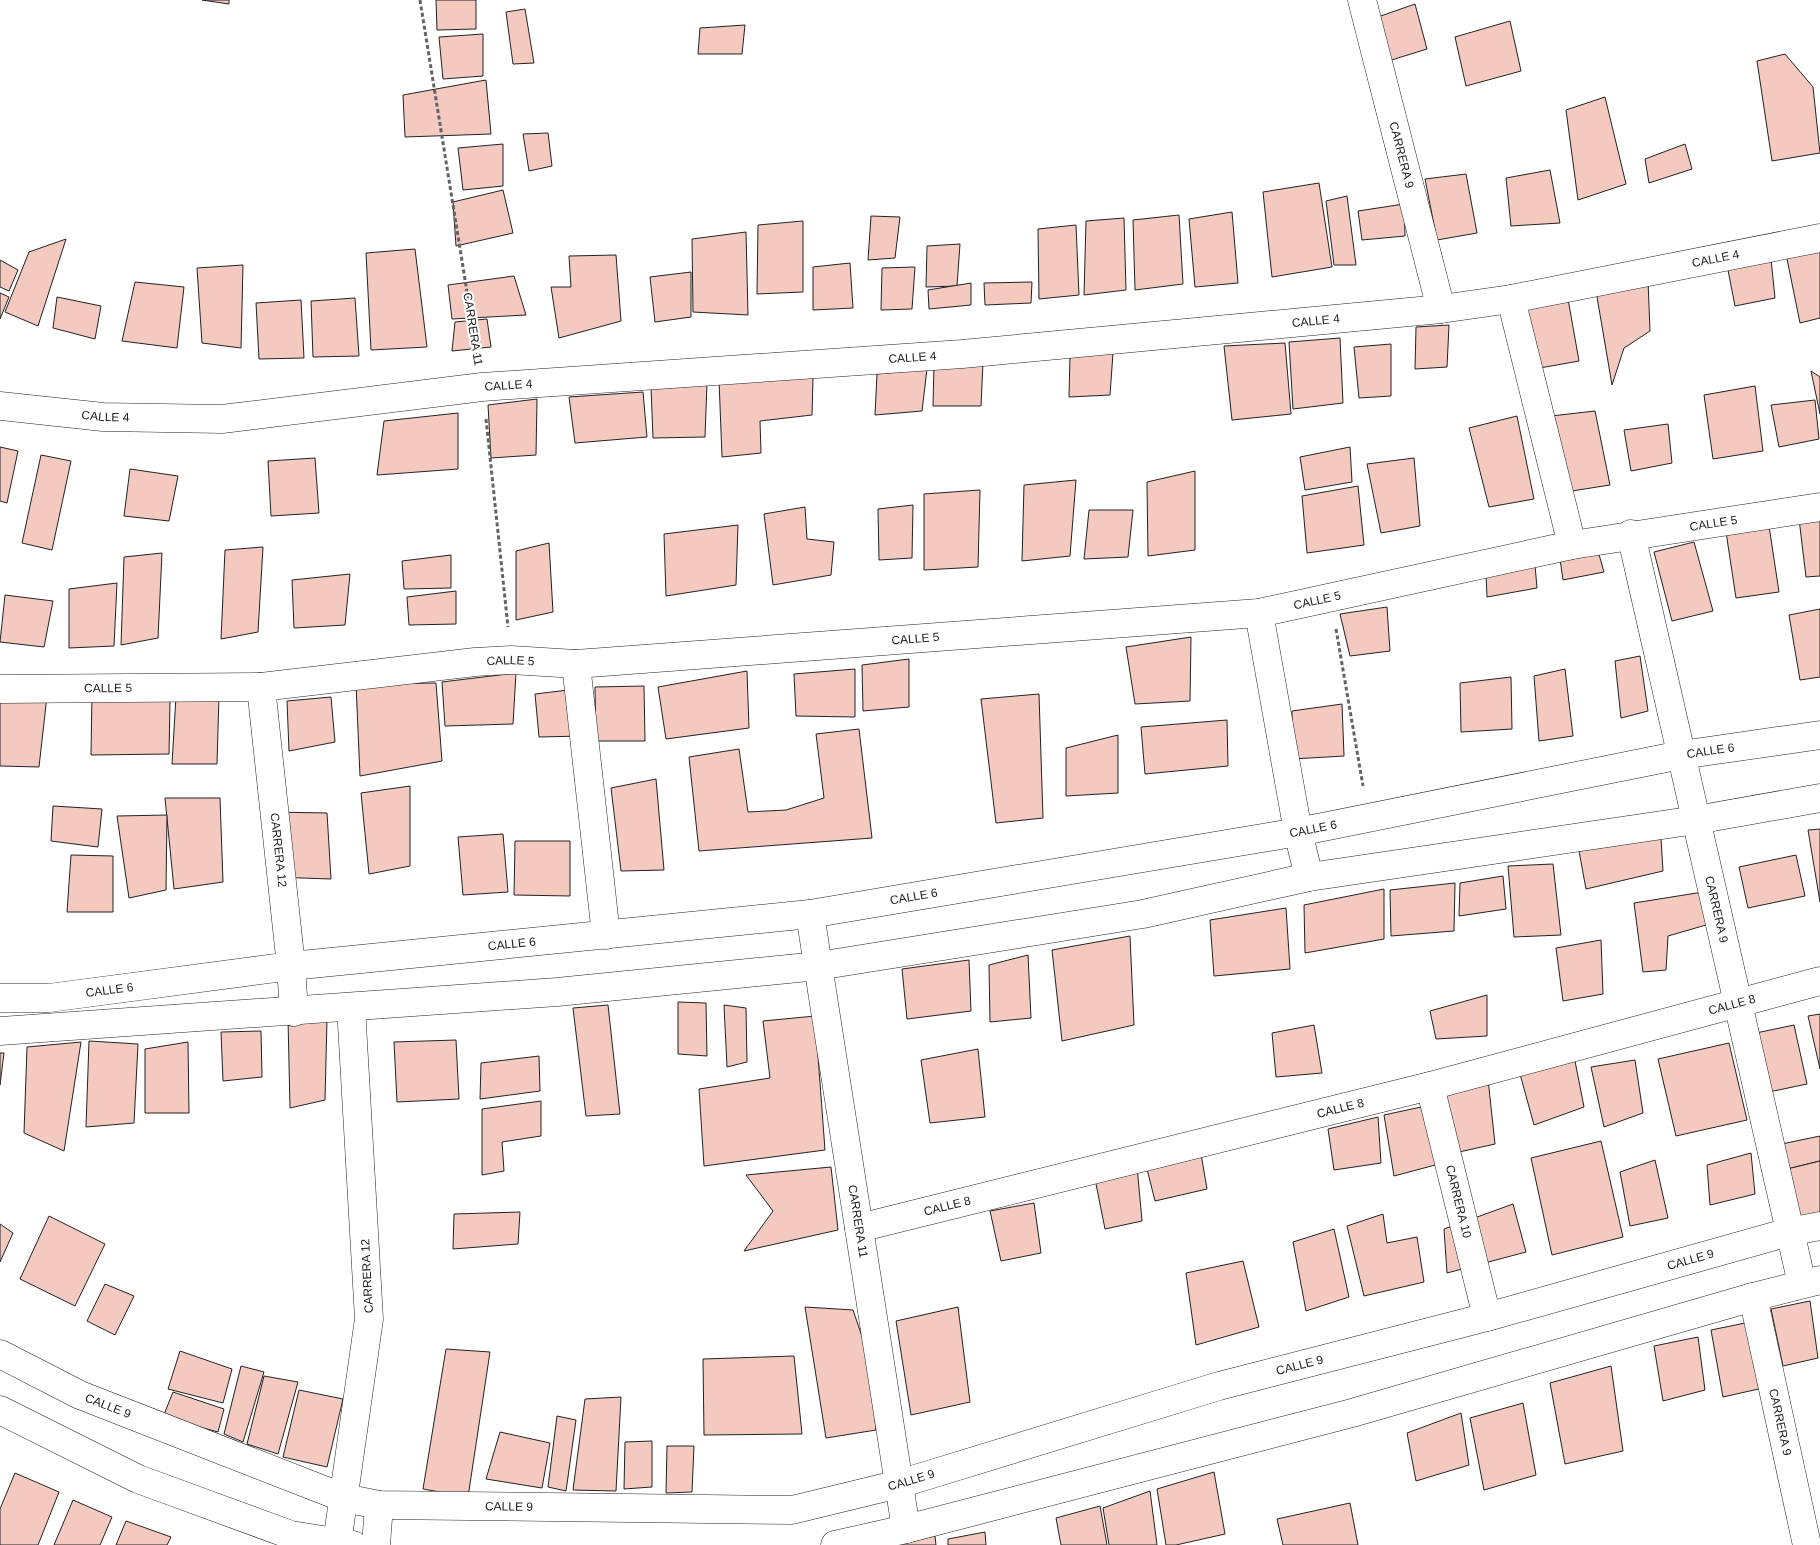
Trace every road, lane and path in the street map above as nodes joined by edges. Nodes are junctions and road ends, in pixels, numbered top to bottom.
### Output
1 (420, 0) edge
2 (1362, 0) edge
3 (1820, 238) edge
4 (1511, 299) junction
5 (1440, 309) junction
6 (482, 387) junction
7 (0, 406) edge
8 (1820, 507) edge
9 (1631, 534) junction
10 (1572, 545) junction
11 (1330, 597) junction
12 (1259, 613) junction
13 (512, 660) junction
14 (576, 664) junction
15 (261, 687) junction
16 (0, 689) edge
17 (1820, 735) edge
18 (1681, 755) junction
19 (1820, 798) edge
20 (1369, 820) junction
21 (1696, 820) junction
22 (1298, 832) junction
23 (1309, 877) junction
24 (810, 914) junction
25 (606, 935) junction
26 (291, 966) junction
27 (818, 966) junction
28 (1820, 981) edge
29 (0, 998) edge
30 (1737, 1002) junction
31 (350, 1006) junction
32 (294, 1012) junction
33 (0, 1031) edge
34 (1430, 1086) junction
35 (1820, 1226) edge
36 (859, 1228) junction
37 (1789, 1232) junction
38 (1811, 1282) edge
39 (1753, 1297) junction
40 (1487, 1317) junction
41 (0, 1354) edge
42 (0, 1410) edge
43 (899, 1484) junction
44 (344, 1498) junction
45 (379, 1505) junction
46 (906, 1529) junction
47 (345, 1544) edge
48 (376, 1545) edge
49 (835, 1545) edge
50 (1807, 1545) edge

1 - 6 path, CARRERA 11
2 - 5 street, CARRERA 9
3 - 4 street, CALLE 4
4 - 5 street, CALLE 4
4 - 10 street
5 - 6 street, CALLE 4
6 - 7 street, CALLE 4
6 - 13 path, CARRERA 11
8 - 9 street, CALLE 5
9 - 10 street, CALLE 5
9 - 18 street, CARRERA 9
10 - 11 street, CALLE 5
11 - 12 street, CALLE 5
11 - 20 path
12 - 14 street, CALLE 5
12 - 22 street
13 - 14 street, CALLE 5
13 - 15 street, CALLE 5
14 - 25 street
15 - 16 street, CALLE 5
15 - 26 street, CARRERA 12
17 - 18 street, CALLE 6
18 - 20 street, CALLE 6
18 - 21 street, CARRERA 9
19 - 21 street
20 - 22 street, CALLE 6
21 - 23 street
21 - 30 street, CARRERA 9
22 - 23 street
22 - 24 street, CALLE 6
23 - 27 street
24 - 25 street, CALLE 6
24 - 27 street, CARRERA 11
25 - 26 street, CALLE 6
26 - 29 street, CALLE 6
26 - 32 street, CARRERA 12
27 - 31 street
27 - 36 street, CARRERA 11
28 - 30 street, CALLE 8
30 - 34 street, CALLE 8
30 - 37 street, CARRERA 9
31 - 32 street
31 - 44 street, CARRERA 12
32 - 33 street
34 - 36 street, CALLE 8
34 - 40 street, CARRERA 10
35 - 37 street, CALLE 9
36 - 43 street, CARRERA 11
37 - 38 street, CARRERA 9
37 - 40 street, CALLE 9
38 - 39 street
39 - 46 street
39 - 50 street, CARRERA 9
40 - 43 street, CALLE 9
41 - 44 street, CALLE 9
42 - 47 street
43 - 45 street, CALLE 9
43 - 46 street, CARRERA 11
44 - 45 street, CALLE 9
44 - 47 street, CARRERA 12
45 - 48 street
46 - 49 street

